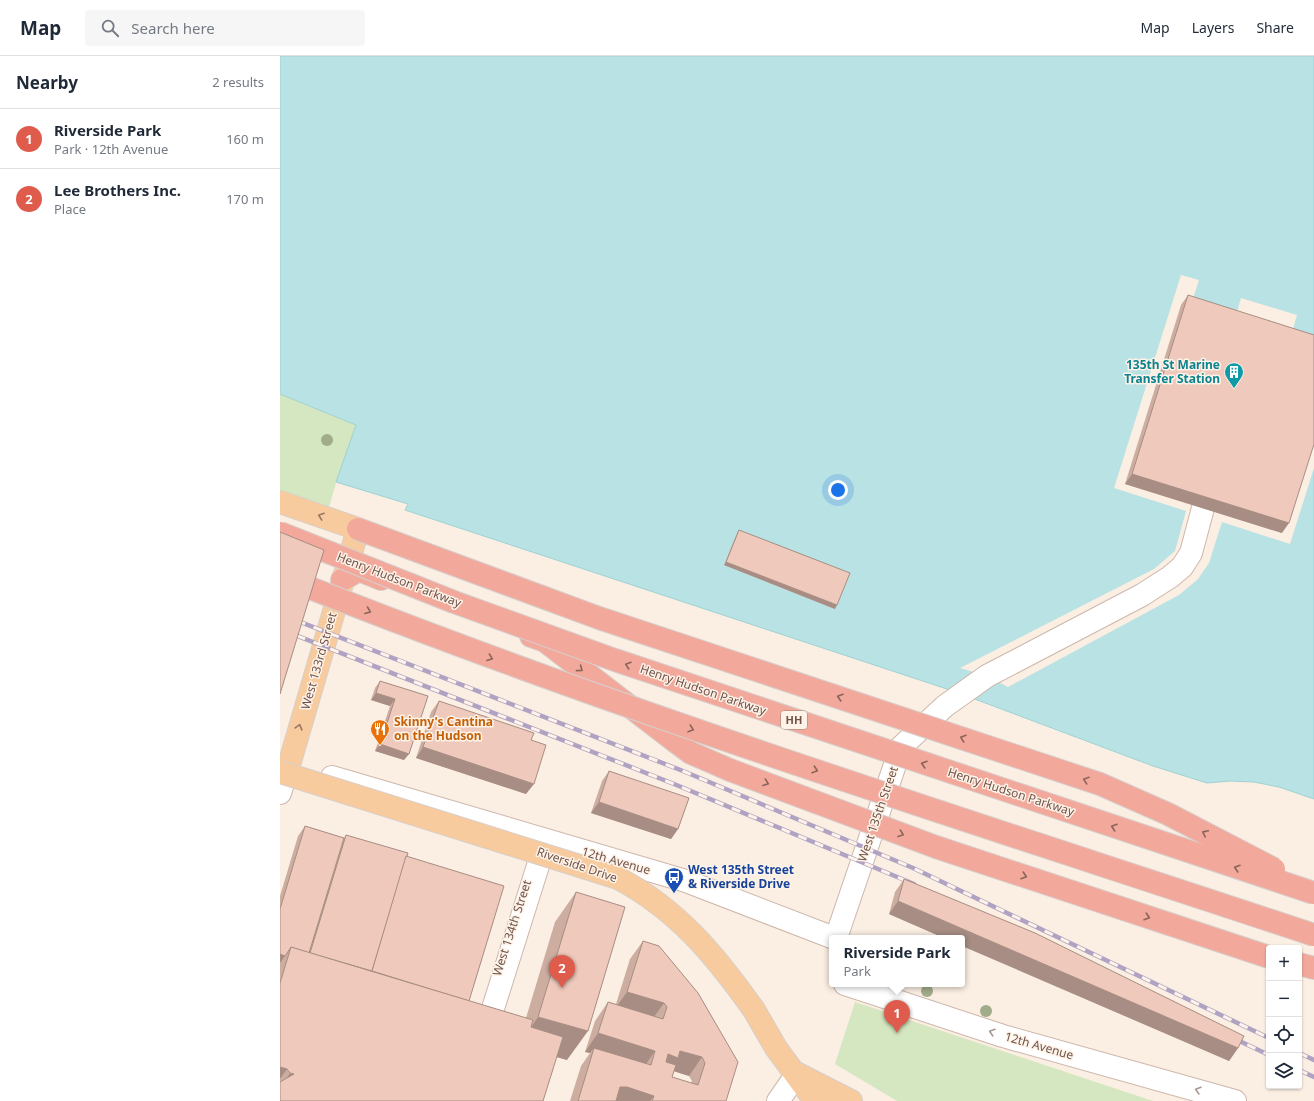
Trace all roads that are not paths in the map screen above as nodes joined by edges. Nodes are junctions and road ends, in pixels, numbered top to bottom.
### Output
1 (280, 502) edge
2 (1203, 508) edge
3 (358, 529) junction
4 (280, 533) edge
5 (280, 576) edge
6 (342, 580) junction
7 (283, 766) edge
8 (280, 793) edge
9 (541, 846) junction
10 (1314, 890) edge
11 (1314, 893) edge
12 (836, 935) edge
13 (1314, 935) edge
14 (829, 936) edge
15 (1266, 955) edge
16 (1302, 965) edge
17 (1314, 968) edge
18 (854, 987) edge
19 (479, 1039) edge
20 (797, 1074) junction
21 (778, 1101) edge
22 (815, 1101) edge
23 (851, 1101) edge
24 (1235, 1101) edge

3 -> 1 main road
2 - 12 street, West 135th Street
3 - 6 main road, West 133rd Street
10 -> 3 highway, bridge
11 -> 4 highway, Henry Hudson Parkway / HH, bridge
5 -> 13 highway, bridge
7 -> 6 main road, West 133rd Street
6 -> 15 highway, bridge
7 - 8 street, West 133rd Street
7 - 9 main road, Riverside Drive, bridge
9 - 14 street, 12th Avenue
9 - 19 street
9 - 20 main road, Riverside Drive, bridge
16 - 17 highway
24 -> 18 street, 12th Avenue
20 - 21 street
20 - 22 main road, Riverside Drive
20 - 23 main road, Riverside Drive

